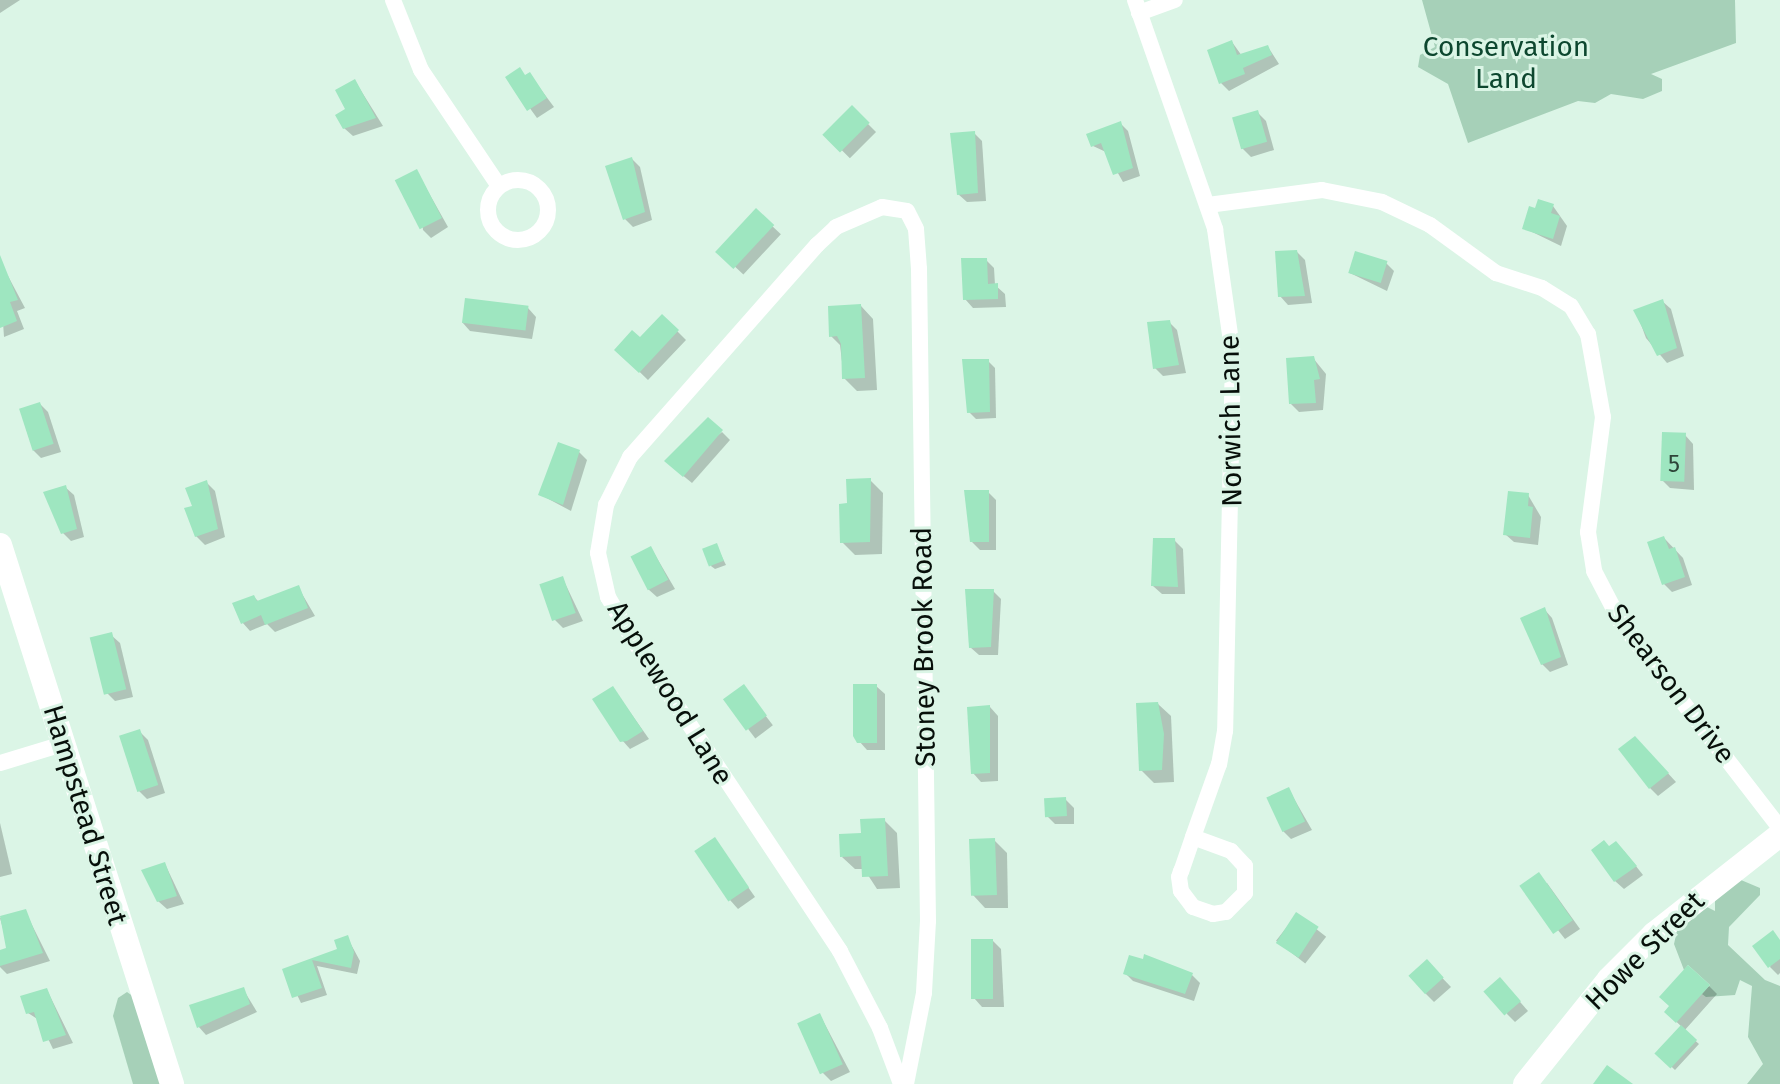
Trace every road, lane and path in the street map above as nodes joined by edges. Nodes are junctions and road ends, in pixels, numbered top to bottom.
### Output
1 (393, 0) edge
2 (1175, 0) edge
3 (1137, 6) edge
4 (499, 186) dead end
5 (1208, 205) junction
6 (907, 211) joint
7 (0, 545) edge
8 (63, 744) junction
9 (0, 763) edge
10 (1780, 828) edge
11 (1780, 835) edge
12 (1193, 837) junction
13 (172, 1084) edge
14 (903, 1084) edge
15 (1525, 1084) edge

1 - 4 street
2 - 3 street, Norwich Lane
3 - 5 street, Norwich Lane
5 - 10 street, Shearson Drive
5 - 12 street, Norwich Lane
6 - 14 street, Stoney Brook Road
6 - 14 street, Applewood Lane
7 - 8 main road, Hampstead Street
8 - 9 street
8 - 13 main road, Hampstead Street
11 - 15 main road, Howe Street
12 - 12 street, Norwich Lane

